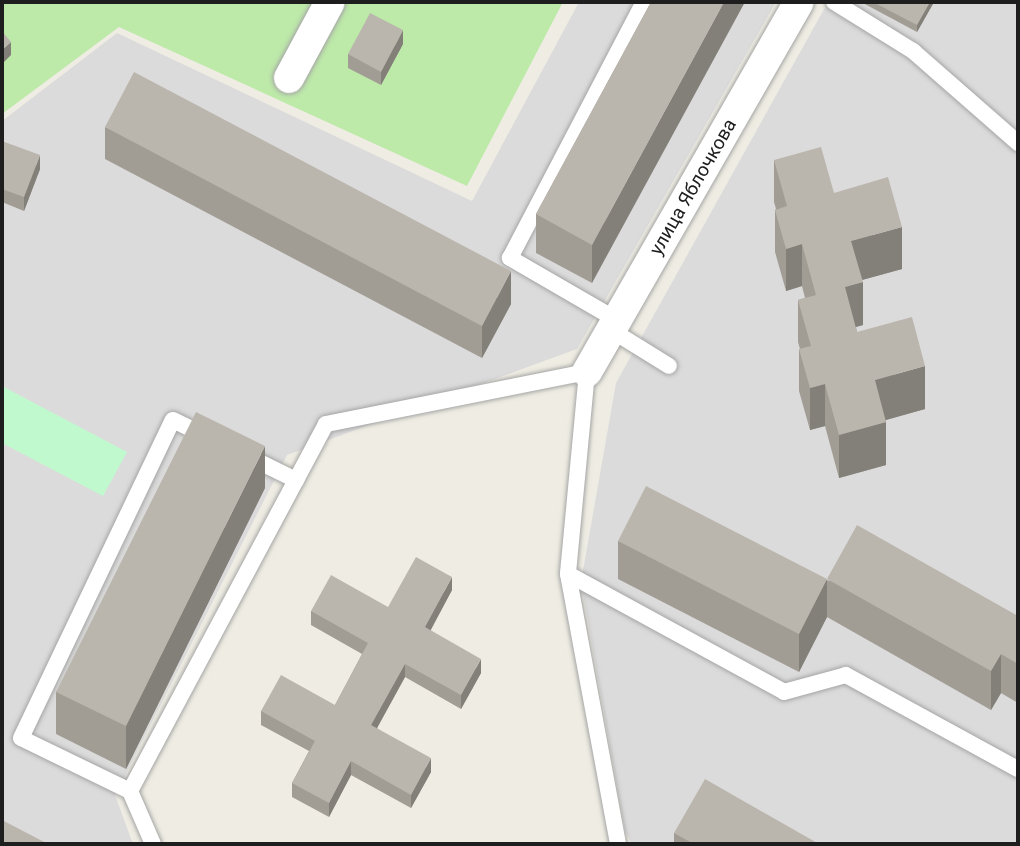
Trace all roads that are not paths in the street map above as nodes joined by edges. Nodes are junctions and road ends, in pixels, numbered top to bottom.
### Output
1 (330, 2) edge
2 (644, 2) edge
3 (799, 2) edge
4 (834, 2) edge
5 (289, 78) dead end
6 (1017, 139) edge
7 (614, 325) junction
8 (669, 366) dead end
9 (587, 372) junction
10 (296, 480) junction
11 (568, 574) junction
12 (1018, 769) edge
13 (130, 791) junction
14 (153, 844) edge
15 (618, 844) edge

1 - 5 street
2 - 7 lane
3 - 7 street, улица Яблочкова
4 - 6 lane
7 - 8 lane
7 - 9 street, улица Яблочкова
9 - 10 lane
9 - 11 lane
10 - 13 lane
10 - 13 lane
11 - 12 lane
11 - 15 lane
13 - 14 lane

